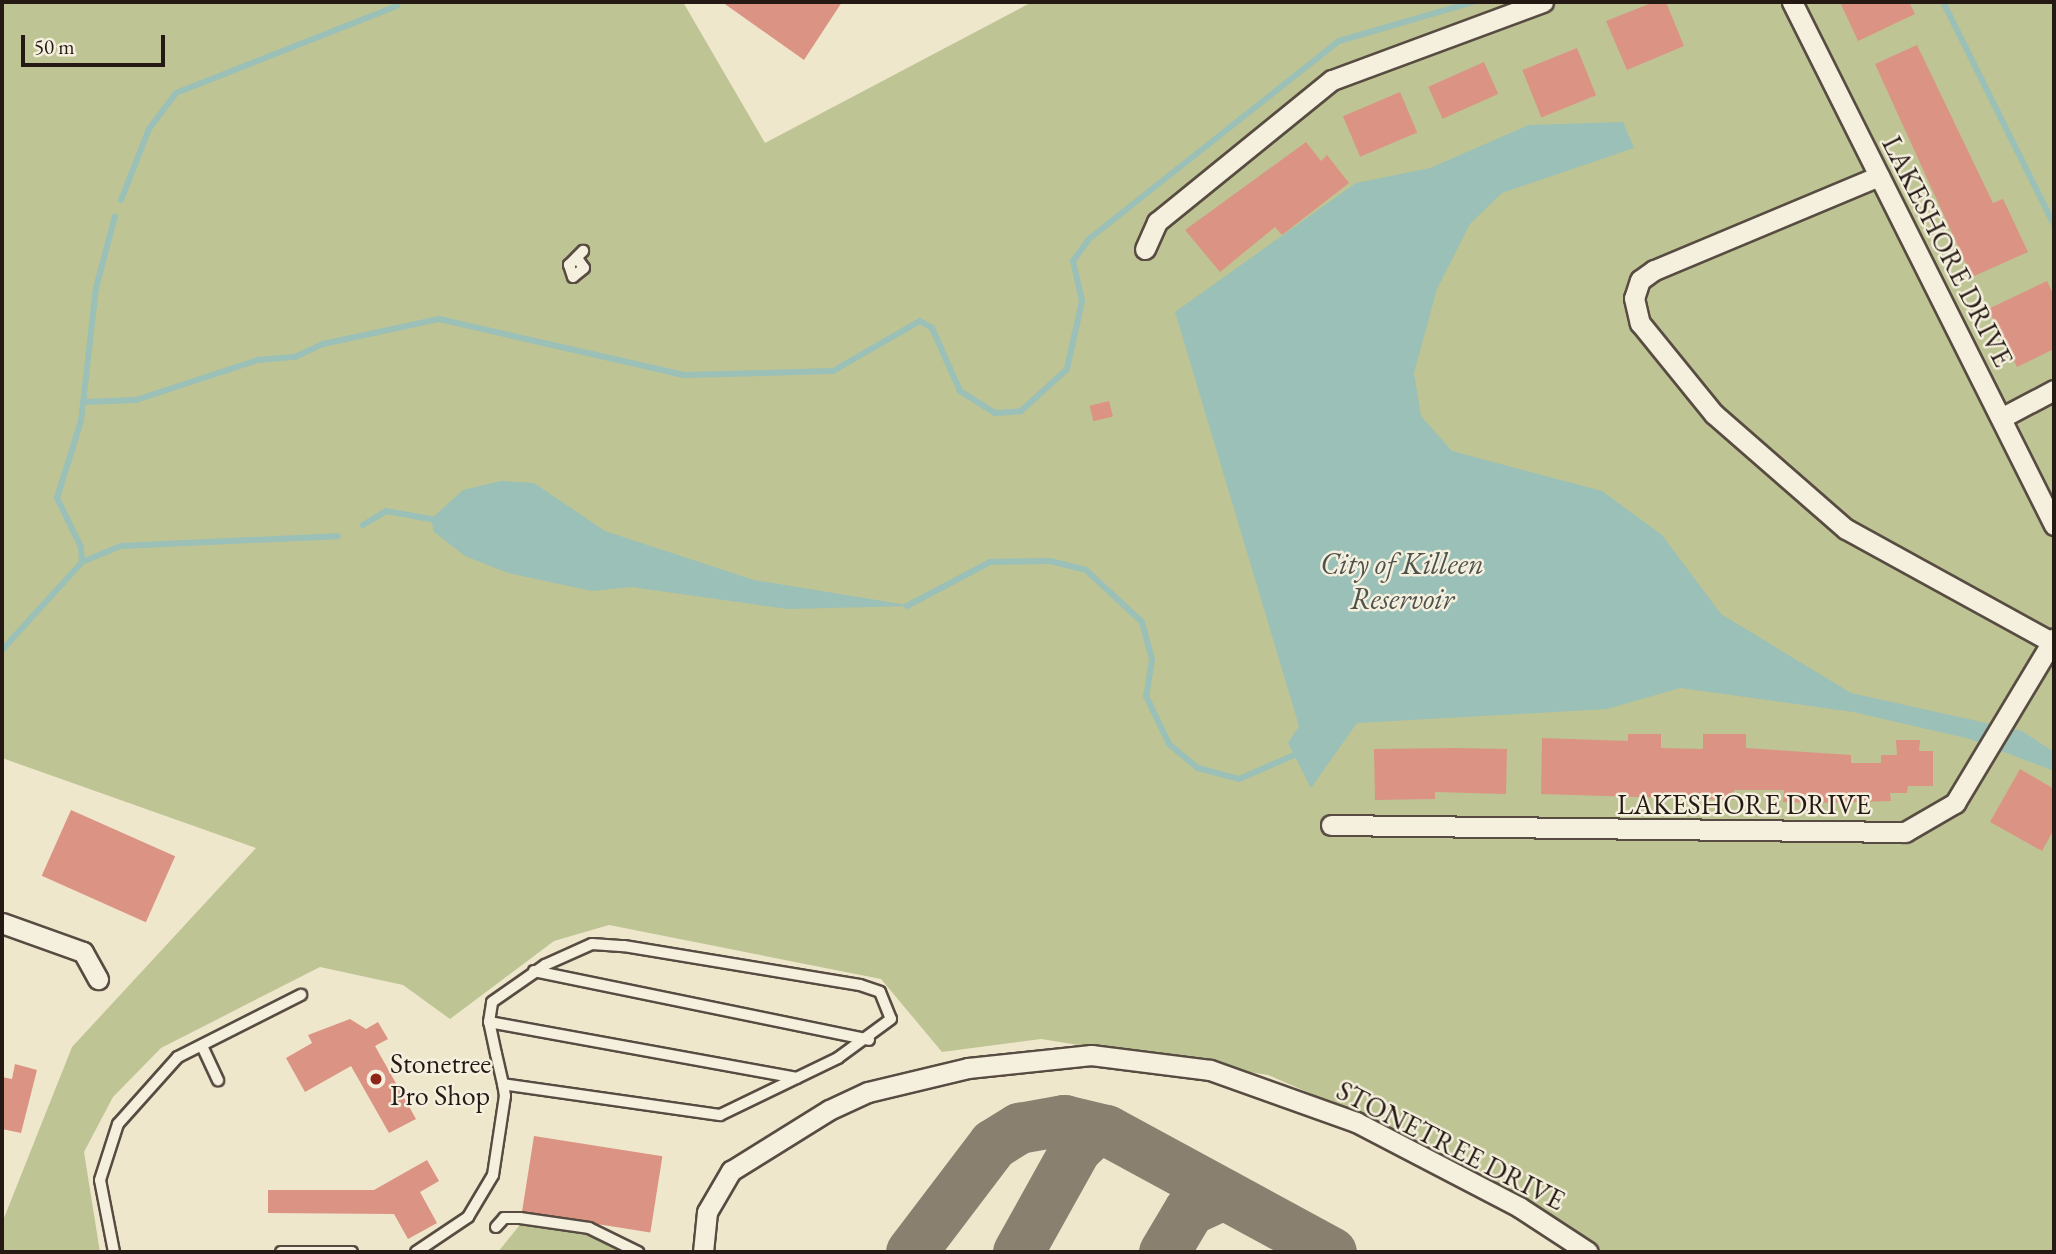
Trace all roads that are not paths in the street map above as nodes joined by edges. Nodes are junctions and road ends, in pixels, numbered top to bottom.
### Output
1 (1543, 2) edge
2 (1792, 2) edge
3 (1879, 176) junction
4 (1145, 249) dead end
5 (2054, 390) edge
6 (2001, 418) junction
7 (2054, 525) edge
8 (2054, 640) edge
9 (1331, 825) dead end
10 (2, 923) edge
11 (534, 971) junction
12 (98, 979) dead end
13 (301, 995) dead end
14 (489, 1022) junction
15 (869, 1040) junction
16 (202, 1046) junction
17 (797, 1078) junction
18 (218, 1080) dead end
19 (503, 1084) junction
20 (496, 1227) dead end
21 (114, 1252) edge
22 (281, 1252) edge
23 (352, 1252) edge
24 (416, 1252) edge
25 (638, 1252) edge
26 (703, 1252) edge
27 (1588, 1252) edge

1 - 4 street
2 - 3 street, LAKESHORE DRIVE
3 - 6 street, LAKESHORE DRIVE
3 - 8 street
5 - 6 street
6 - 7 street, LAKESHORE DRIVE
8 - 9 street, LAKESHORE DRIVE
10 - 12 street
11 - 14 lane
11 - 15 lane
11 - 15 lane
13 - 16 lane
14 - 17 lane
14 - 19 lane
15 - 17 lane
16 - 18 lane
16 - 21 lane
17 - 19 lane
19 - 24 lane
20 - 25 lane
22 - 23 lane
26 - 27 street, STONETREE DRIVE

